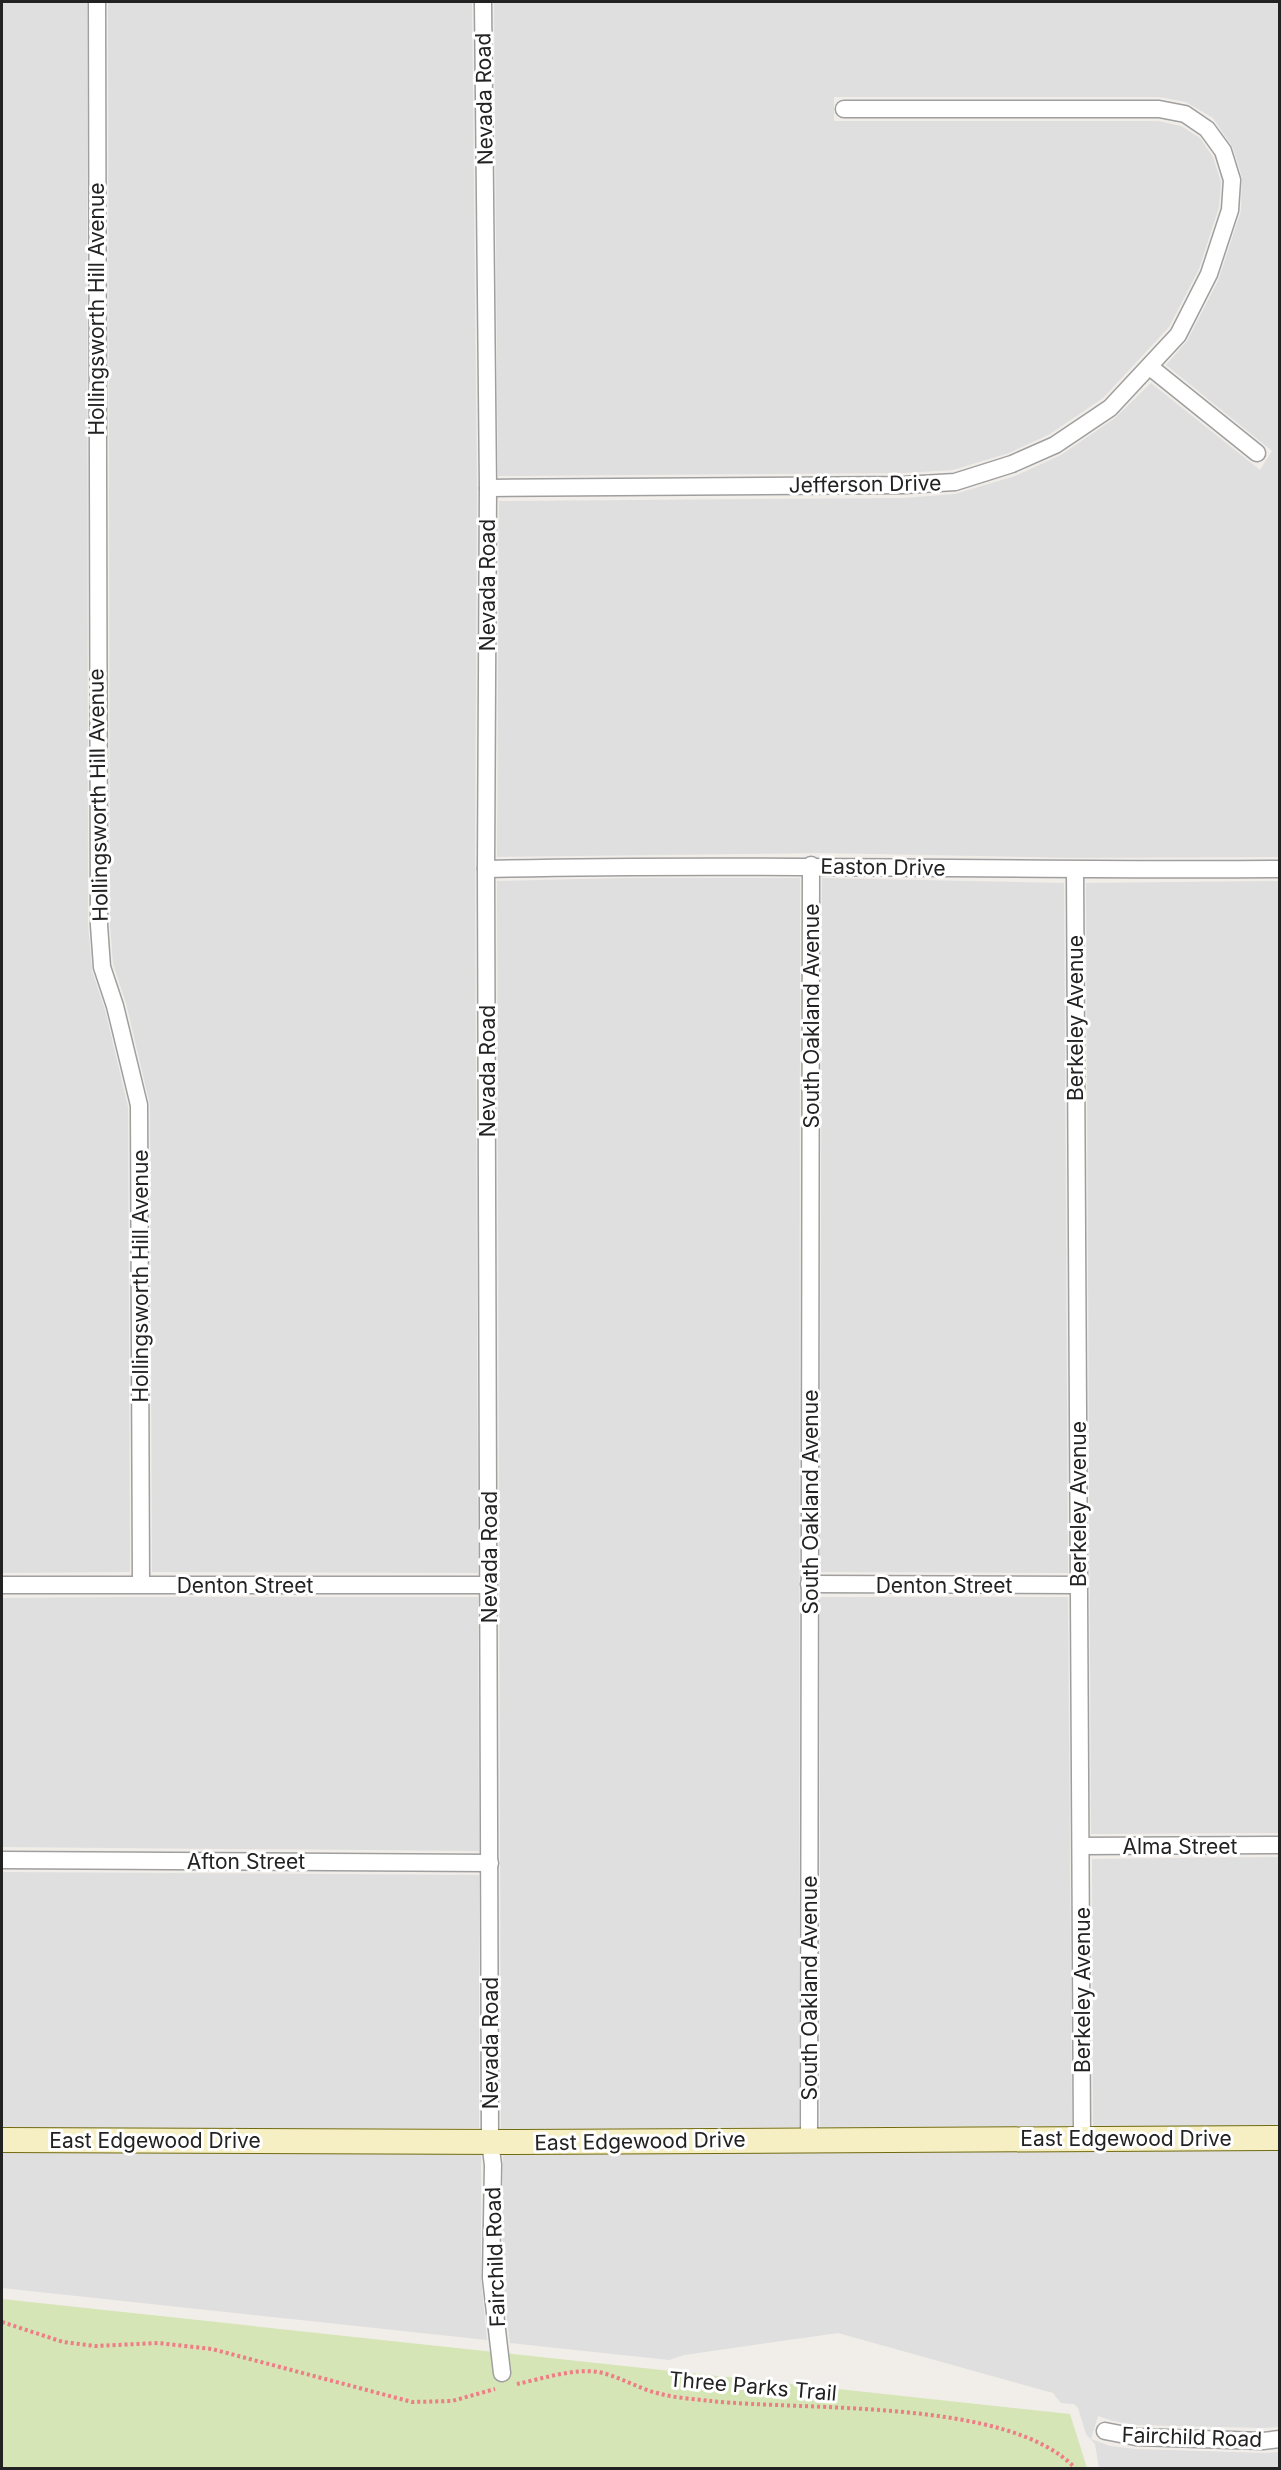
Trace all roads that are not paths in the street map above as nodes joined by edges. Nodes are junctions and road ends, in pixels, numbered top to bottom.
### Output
1 (97, 2) edge
2 (483, 2) edge
3 (844, 109) dead end
4 (1150, 367) junction
5 (1257, 453) dead end
6 (488, 488) junction
7 (811, 865) junction
8 (486, 869) junction
9 (1280, 869) edge
10 (1075, 870) junction
11 (141, 1584) junction
12 (810, 1584) junction
13 (489, 1585) junction
14 (1079, 1585) junction
15 (2, 1586) edge
16 (1280, 1845) edge
17 (1081, 1846) junction
18 (2, 1860) edge
19 (490, 1863) junction
20 (1082, 2138) junction
21 (1280, 2138) edge
22 (810, 2139) junction
23 (2, 2140) edge
24 (490, 2140) junction
25 (503, 2382) road end
26 (1105, 2431) dead end
27 (1280, 2439) edge

1 - 11 street, Hollingsworth Hill Avenue
2 - 6 street, Nevada Road
3 - 4 street, Jefferson Drive
4 - 5 street
4 - 6 street, Jefferson Drive
6 - 8 street, Nevada Road
7 - 8 street, Easton Drive
7 - 10 street, Easton Drive
7 - 12 street, South Oakland Avenue
8 - 13 street, Nevada Road
9 - 10 street, Easton Drive
10 - 14 street, Berkeley Avenue
11 - 13 street, Denton Street
11 - 15 street, Denton Street
12 - 14 street, Denton Street
12 - 22 street, South Oakland Avenue
13 - 19 street, Nevada Road
14 - 17 street, Berkeley Avenue
16 - 17 street, Alma Street
17 - 20 street, Berkeley Avenue
18 - 19 street, Afton Street
19 - 24 street, Nevada Road
20 - 21 street, East Edgewood Drive
20 - 22 street, East Edgewood Drive
22 - 24 street, East Edgewood Drive
23 - 24 street, East Edgewood Drive
24 - 25 street, Fairchild Road
26 - 27 street, Fairchild Road

